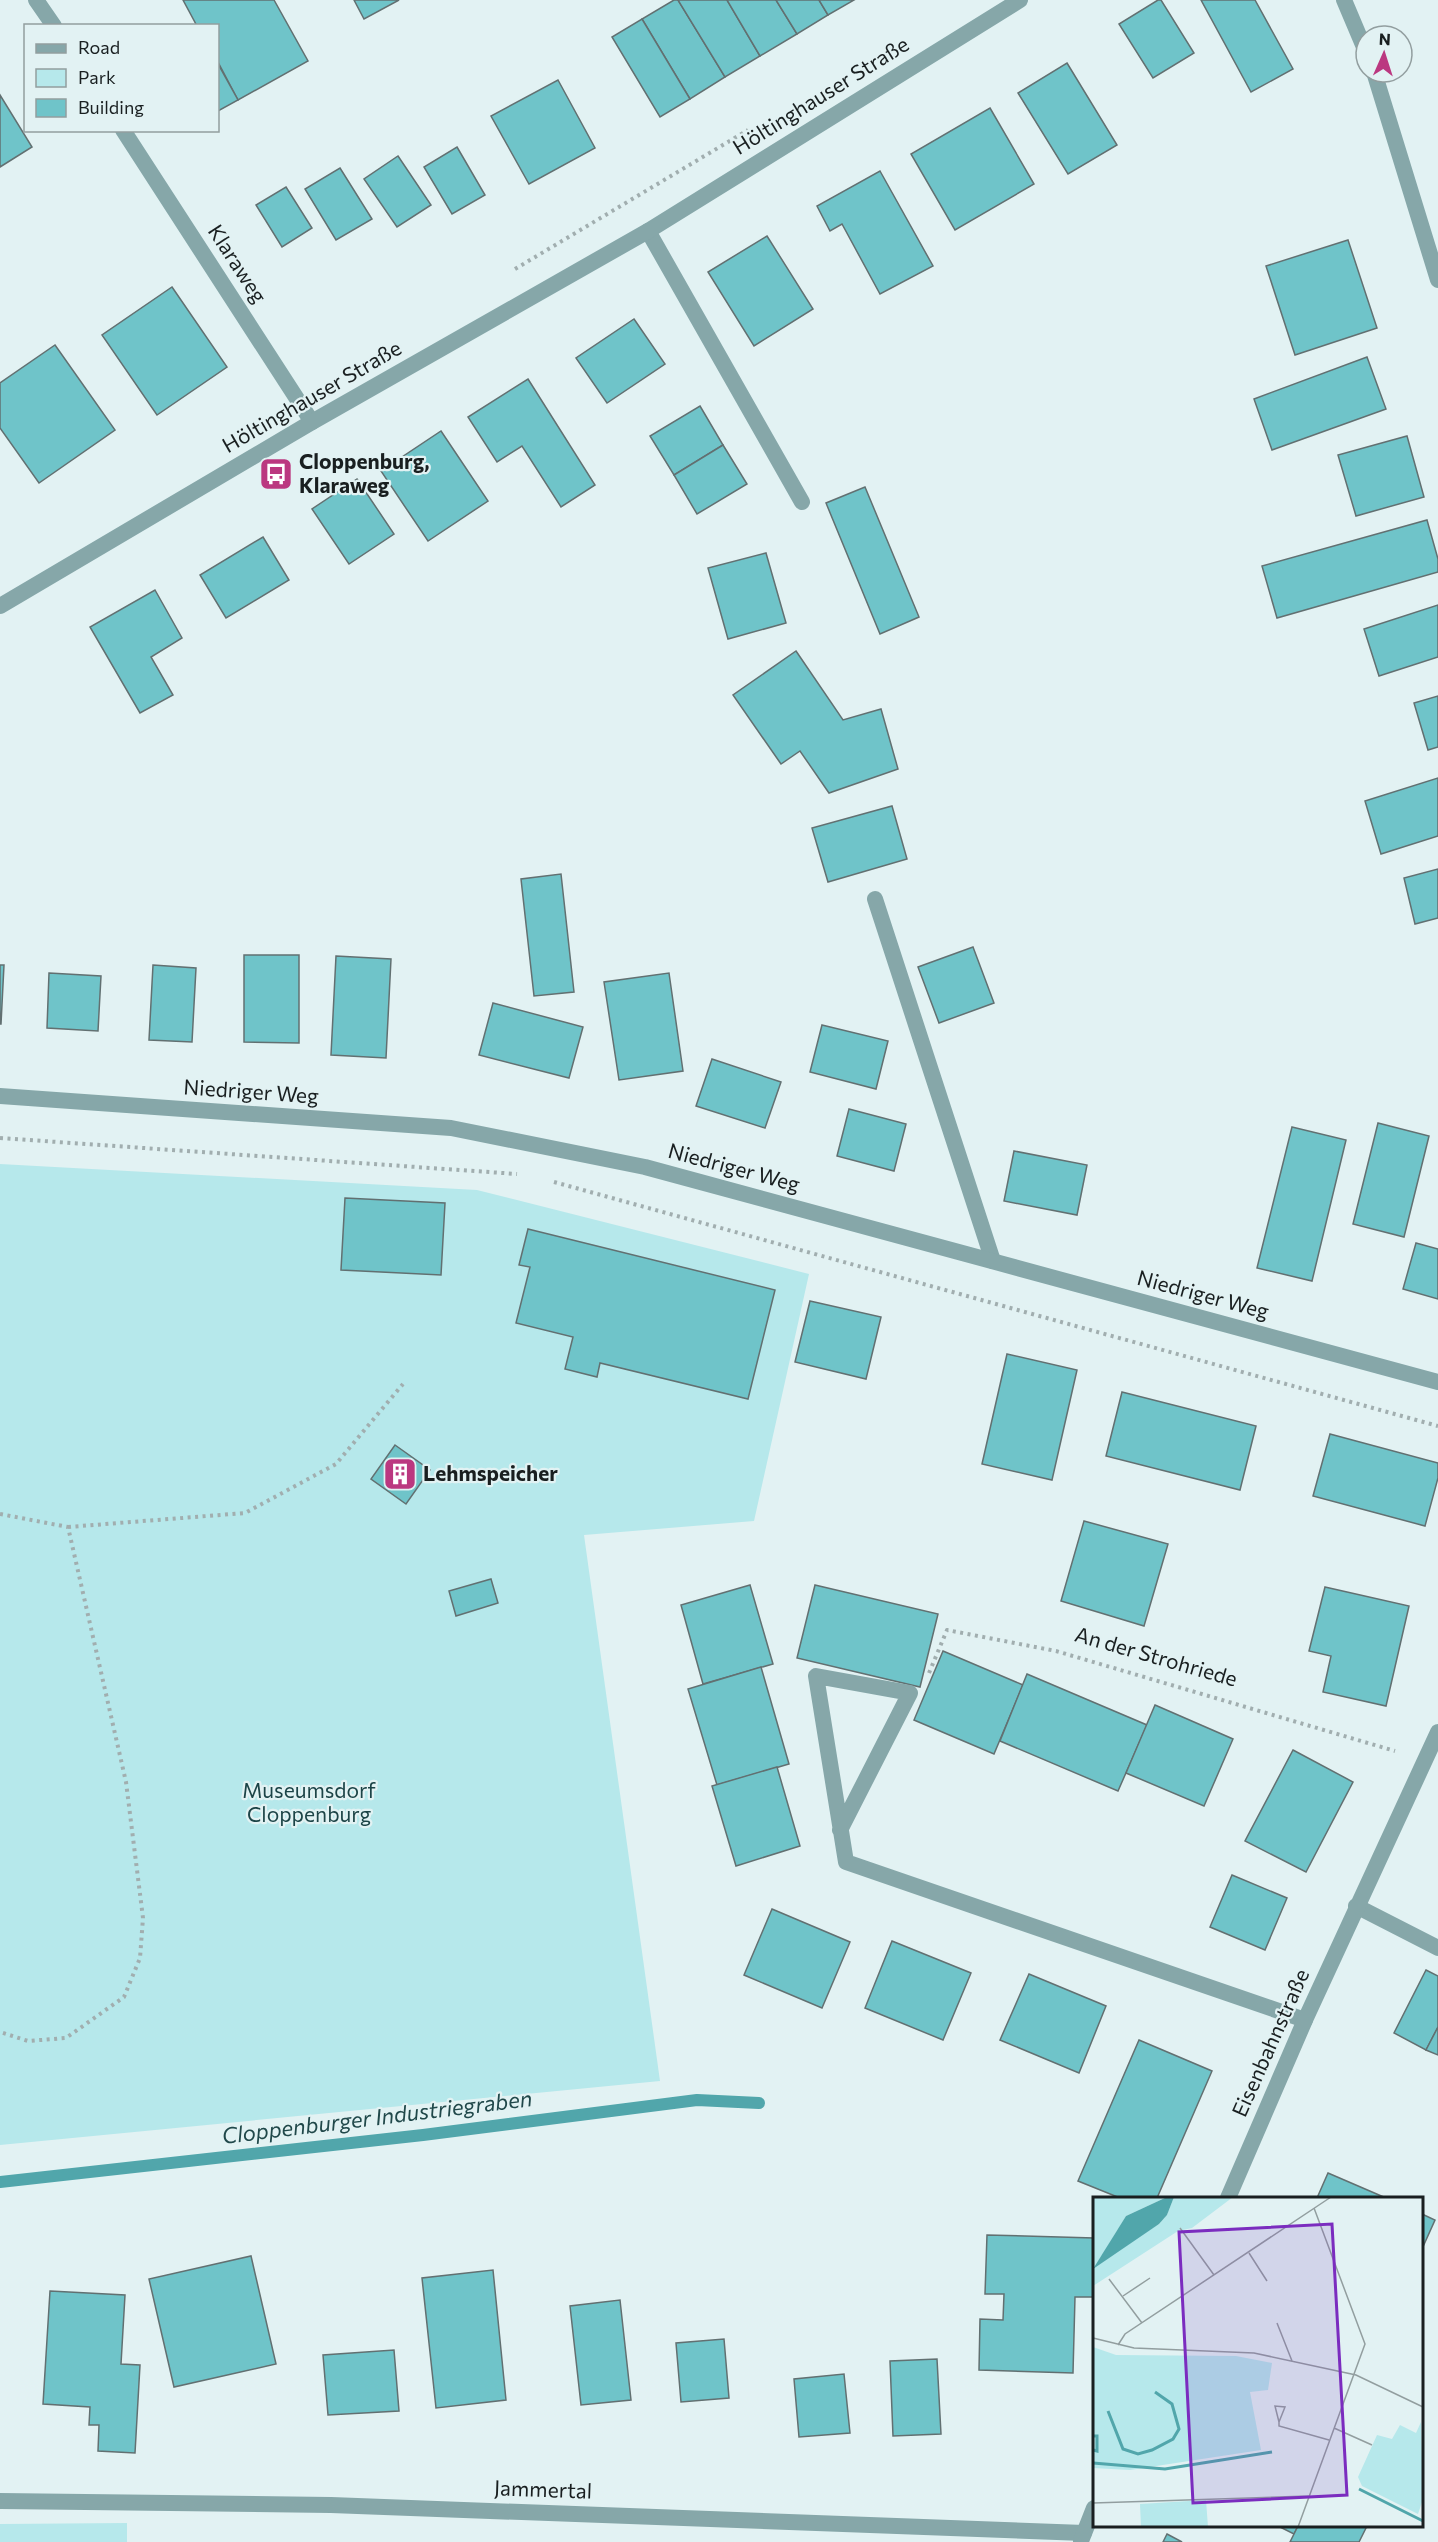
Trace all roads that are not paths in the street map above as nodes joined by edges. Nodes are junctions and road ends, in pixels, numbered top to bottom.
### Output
1 (36, 0) edge
2 (1020, 0) edge
3 (1344, 0) edge
4 (53, 24) edge
5 (1354, 24) edge
6 (1378, 84) edge
7 (124, 132) edge
8 (648, 231) junction
9 (1438, 280) edge
10 (312, 422) junction
11 (802, 502) dead end
12 (0, 606) edge
13 (875, 899) dead end
14 (0, 1096) edge
15 (993, 1261) junction
16 (1438, 1382) edge
17 (1438, 1732) edge
18 (840, 1830) junction
19 (1356, 1906) junction
20 (1438, 1948) edge
21 (1305, 2020) junction
22 (1229, 2197) edge
23 (0, 2501) edge
24 (1093, 2513) edge
25 (1082, 2538) edge

1 - 4 street
2 - 8 street, Höltinghauser Straße
3 - 5 street
6 - 9 street
7 - 10 street, Klaraweg
8 - 10 street, Höltinghauser Straße
8 - 11 street
10 - 12 street, Höltinghauser Straße
13 - 15 street
14 - 15 street, Niedriger Weg
15 - 16 street, Niedriger Weg
17 - 19 street, Eisenbahnstraße
18 - 18 street
18 - 21 street
19 - 20 street
19 - 21 street, Eisenbahnstraße
21 - 22 street, Eisenbahnstraße
23 - 25 street, Jammertal
24 - 25 street

